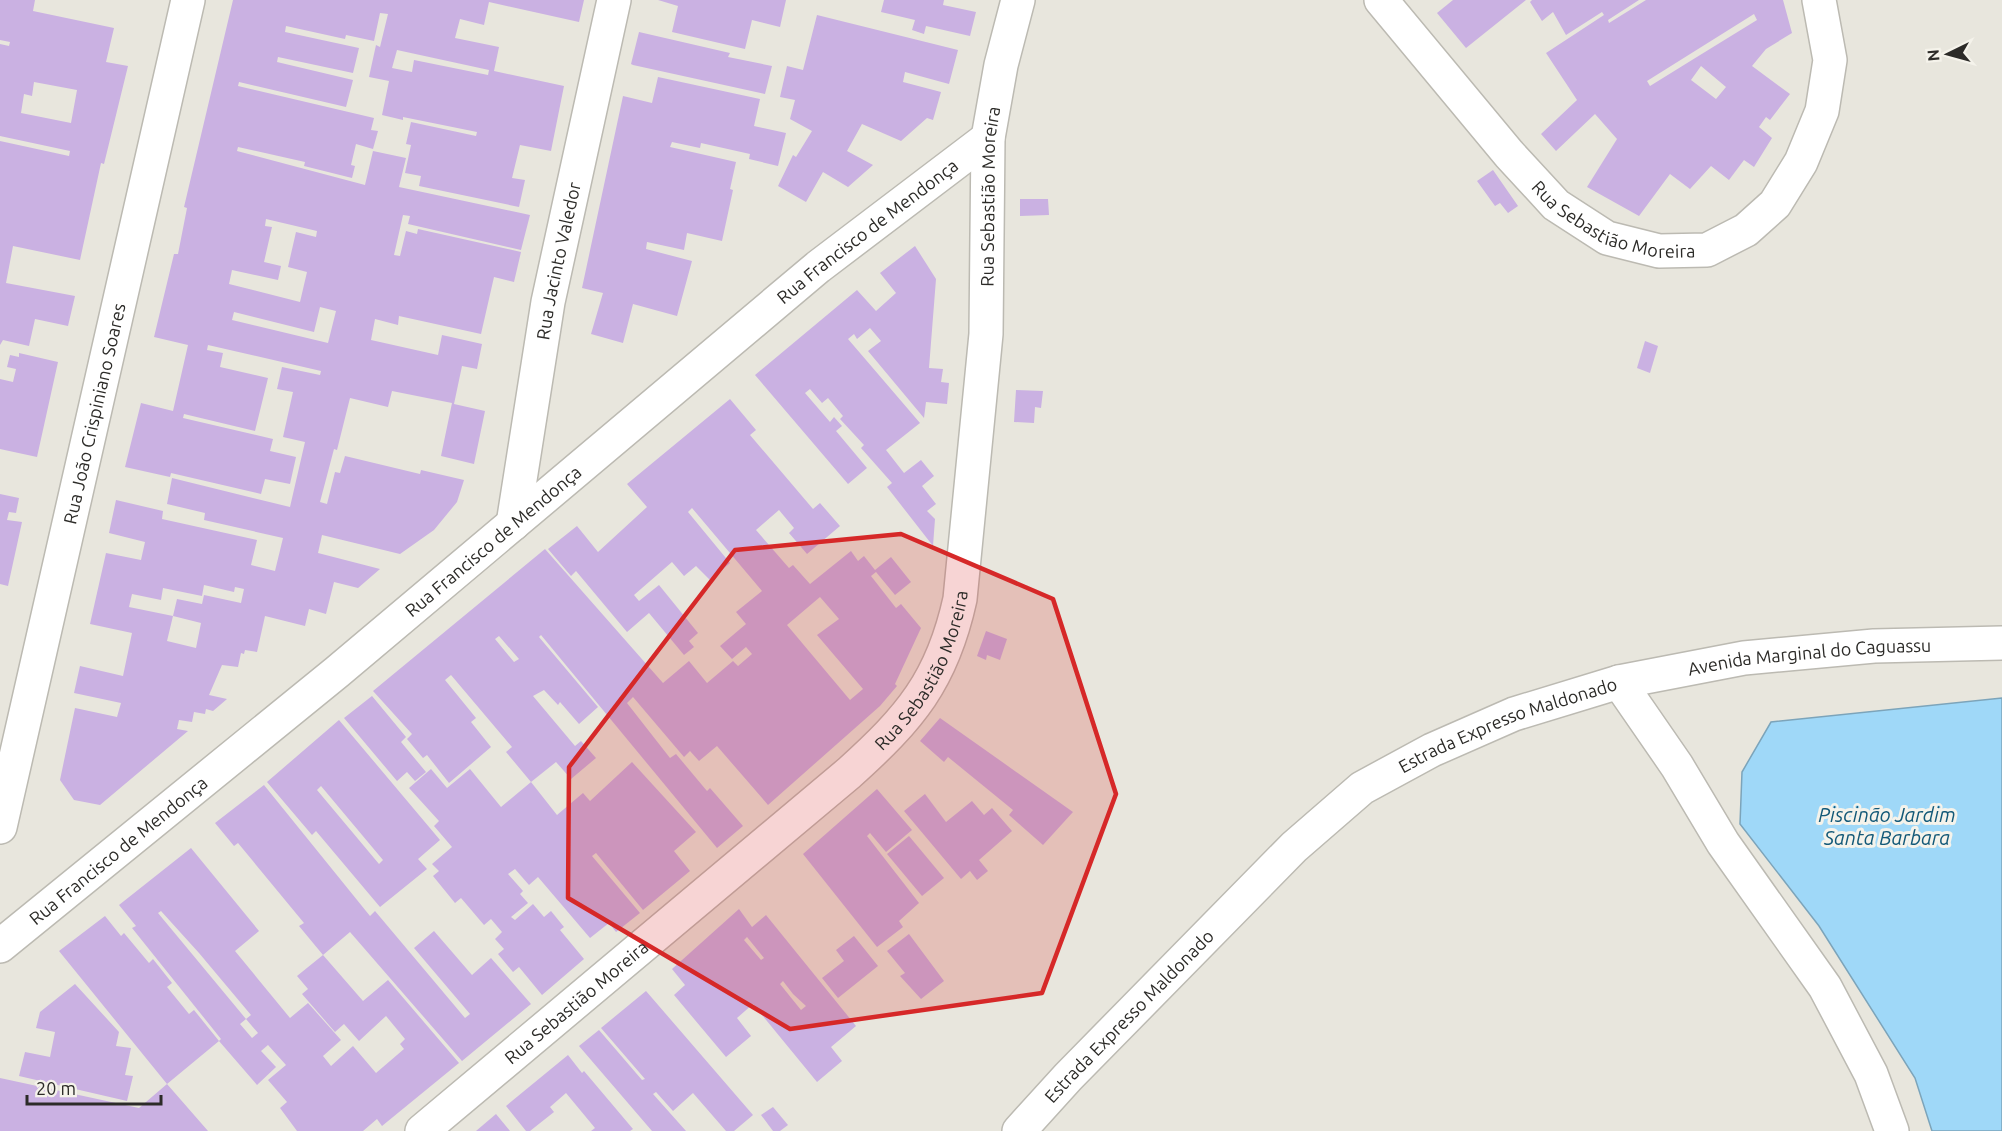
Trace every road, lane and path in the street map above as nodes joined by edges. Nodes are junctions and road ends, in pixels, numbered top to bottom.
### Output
1 (188, 0) edge
2 (614, 0) edge
3 (1018, 0) edge
4 (1381, 0) edge
5 (1819, 0) edge
6 (988, 138) junction
7 (513, 524) junction
8 (2002, 643) edge
9 (1619, 682) junction
10 (0, 827) edge
11 (0, 946) edge
12 (422, 1131) edge
13 (1019, 1131) edge
14 (1892, 1131) edge

1 - 10 street, Rua João Crispiniano Soares
2 - 7 street, Rua Jacinto Valedor
3 - 6 street, Rua Sebastião Moreira
4 - 5 street, Rua Sebastião Moreira
6 - 7 street, Rua Francisco de Mendonça
6 - 12 street, Rua Sebastião Moreira
7 - 11 street, Rua Francisco de Mendonça
8 - 9 street, Avenida Marginal do Caguassu
9 - 13 street, Estrada Expresso Maldonado
9 - 14 street, Estrada Expresso Maldonado

